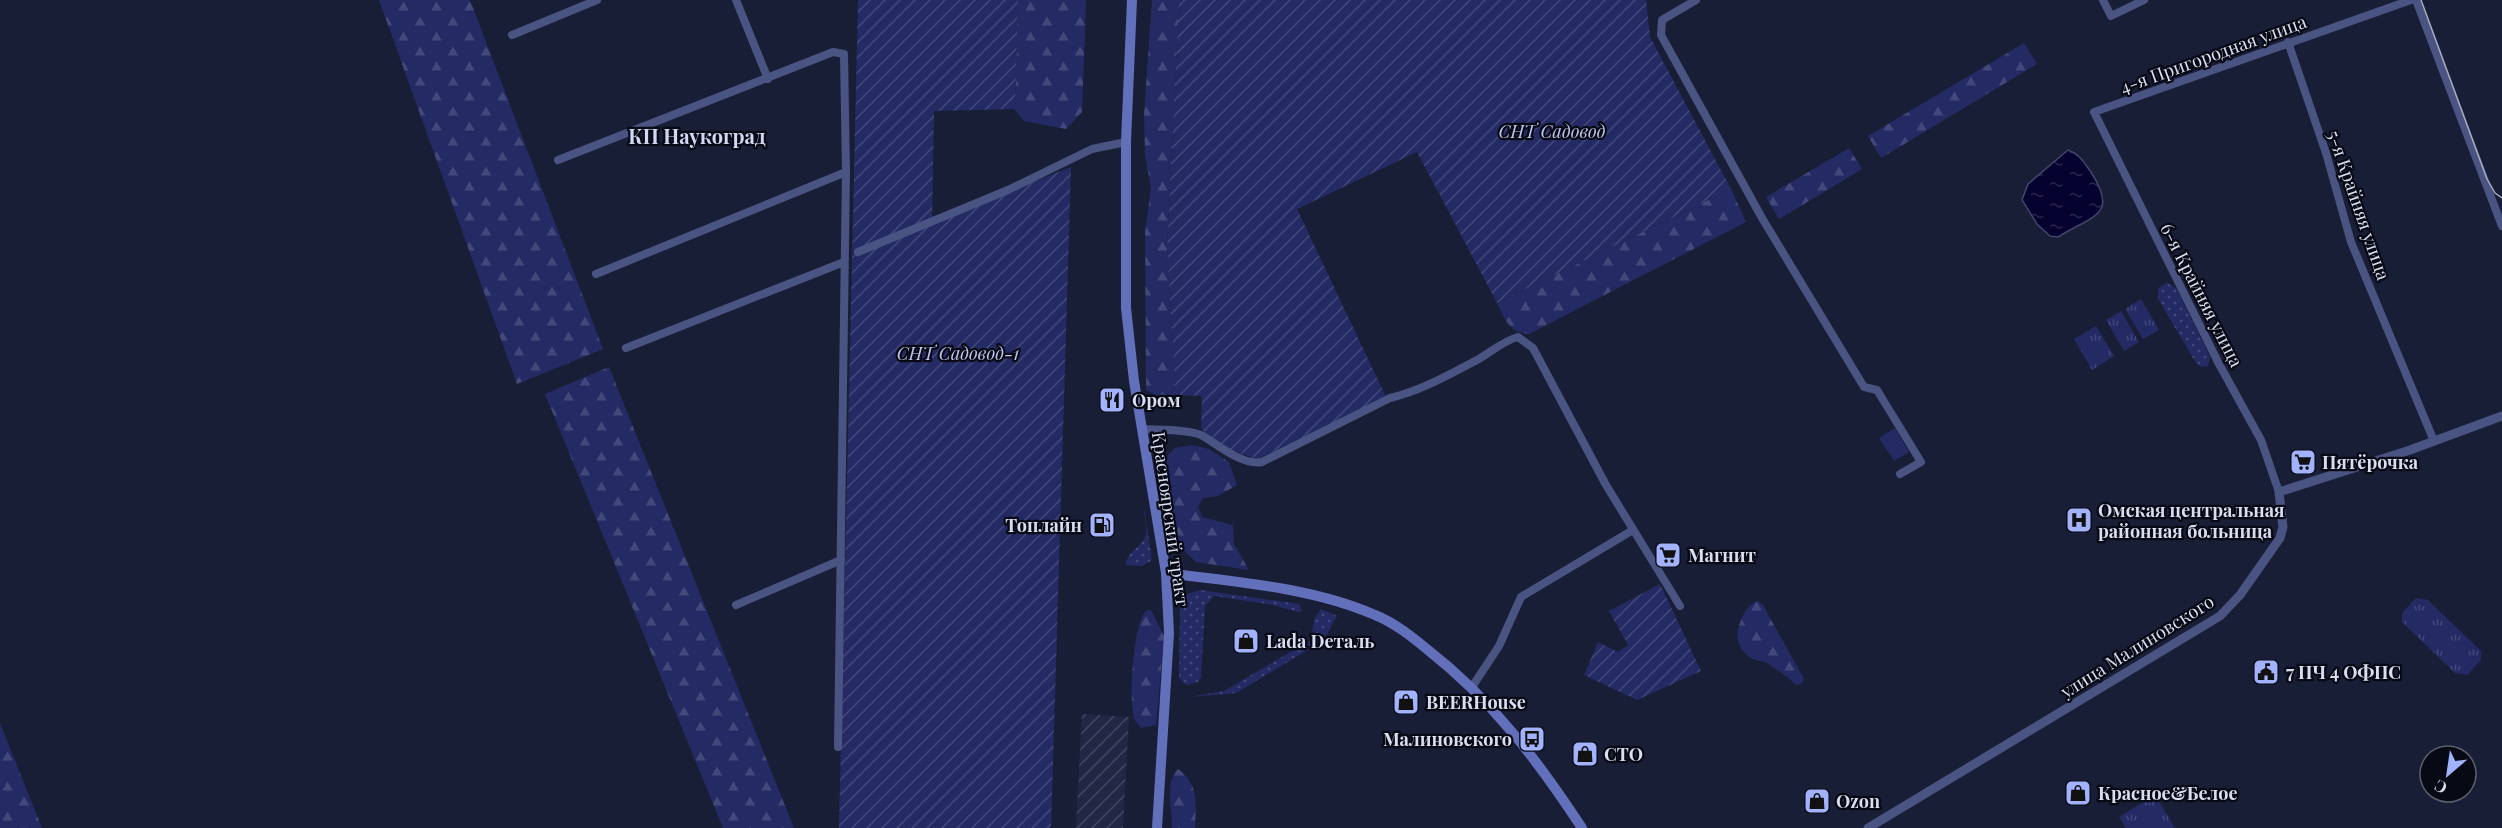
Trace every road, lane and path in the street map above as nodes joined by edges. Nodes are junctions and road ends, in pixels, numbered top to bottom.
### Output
1 (597, 0) edge
2 (736, 0) edge
3 (1132, 0) edge
4 (1696, 0) edge
5 (2103, 0) edge
6 (2144, 0) edge
7 (2411, 0) edge
8 (2416, 0) edge
9 (512, 35) dead end
10 (2288, 42) junction
11 (768, 79) junction
12 (2094, 112) joint
13 (1126, 142) junction
14 (558, 160) dead end
15 (846, 172) junction
16 (2502, 226) edge
17 (858, 252) dead end
18 (844, 262) junction
19 (596, 274) dead end
20 (626, 348) dead end
21 (2502, 416) edge
22 (1142, 429) junction
23 (2434, 441) junction
24 (1900, 474) dead end
25 (2279, 492) junction
26 (1633, 530) junction
27 (841, 560) junction
28 (1166, 573) junction
29 (736, 605) dead end
30 (1680, 606) dead end
31 (1472, 687) junction
32 (838, 747) dead end
33 (1157, 828) edge
34 (1582, 828) edge
35 (1868, 828) edge

1 - 9 street
2 - 11 street
3 - 13 main road, Красноярский тракт
4 - 24 street
5 - 6 street
7 - 10 street, 4-я Пригородная улица
8 - 16 street
10 - 12 street, 4-я Пригородная улица
10 - 23 street, 5-я Крайняя улица
11 - 14 street
11 - 15 street
12 - 25 street, 6-я Крайняя улица
13 - 17 street
13 - 22 main road, Красноярский тракт
15 - 18 street
15 - 19 street
18 - 20 street
18 - 27 street
21 - 23 street
22 - 26 street
22 - 28 main road, Красноярский тракт
23 - 25 street
25 - 35 street, улица Малиновского
26 - 30 street
26 - 31 street
27 - 29 street
27 - 32 street
28 - 31 main road
28 - 33 main road, Красноярский тракт
31 - 34 main road

